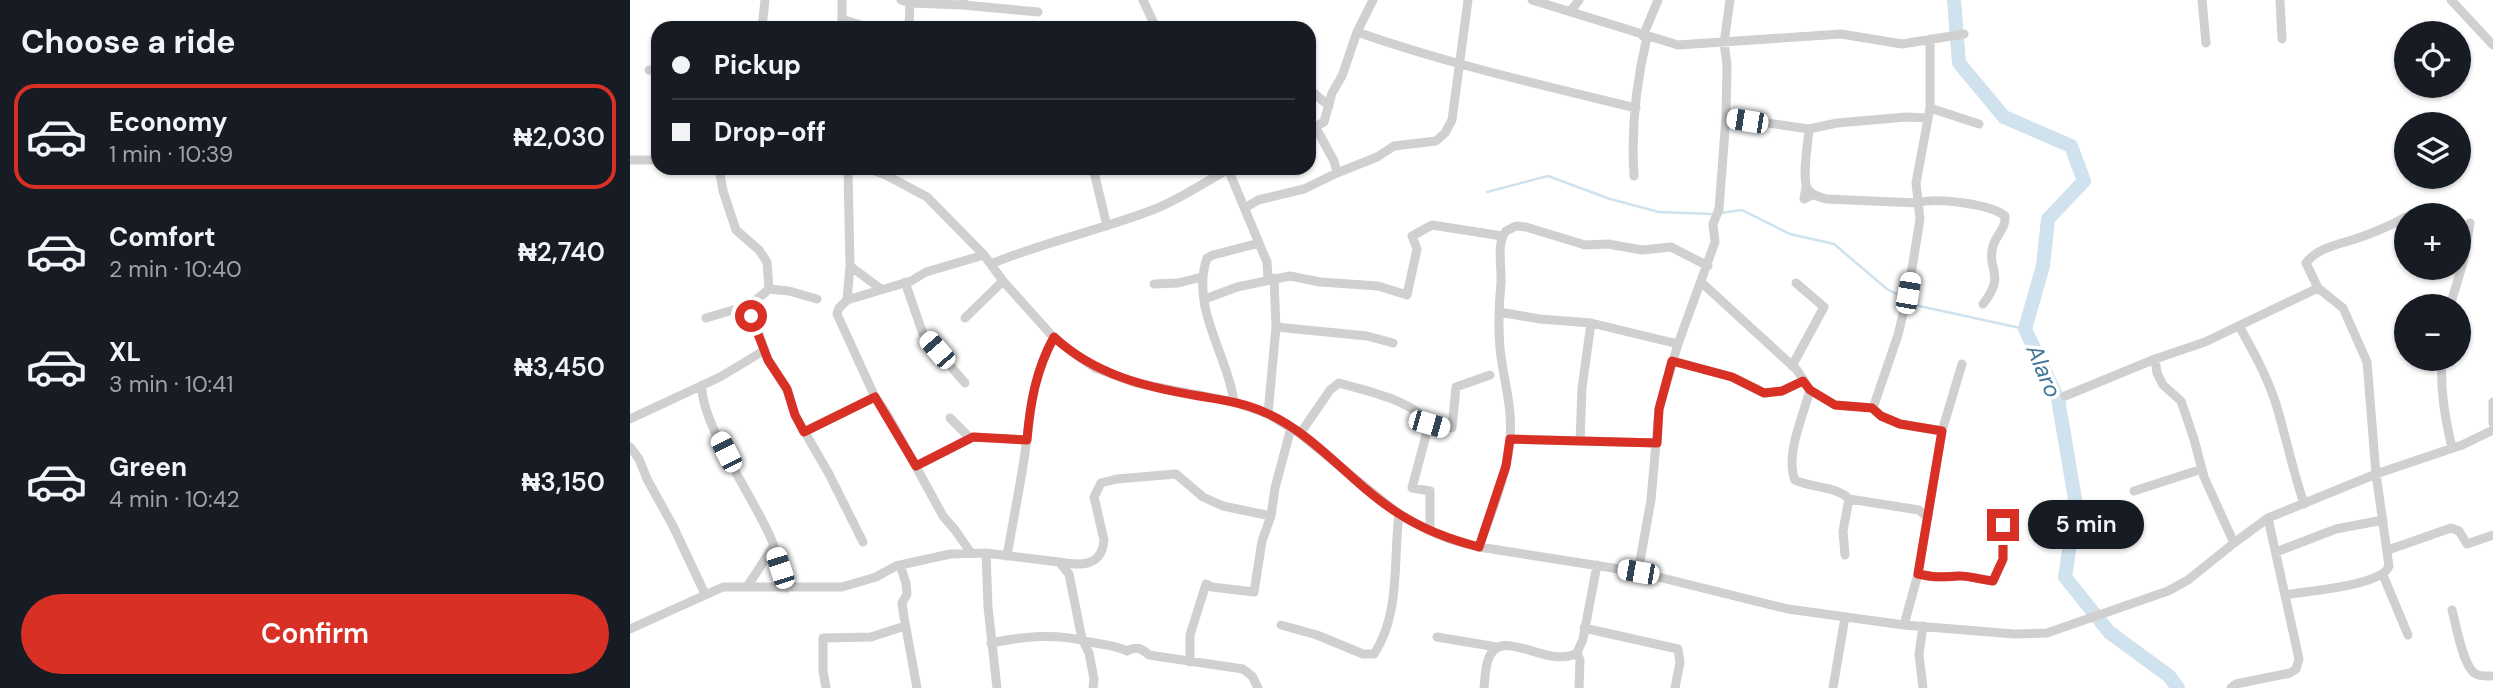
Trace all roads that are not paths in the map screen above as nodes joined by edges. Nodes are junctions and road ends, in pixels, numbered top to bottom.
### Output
1 (765, 0) edge
2 (842, 0) edge
3 (1143, 0) edge
4 (1373, 0) edge
5 (1468, 0) edge
6 (1532, 0) edge
7 (1579, 0) edge
8 (1658, 0) edge
9 (1730, 0) edge
10 (2202, 0) edge
11 (2280, 0) edge
12 (2451, 0) edge
13 (906, 1) edge
14 (963, 3) edge
15 (1038, 12) dead end
16 (1570, 12) junction
17 (763, 21) edge
18 (841, 21) edge
19 (908, 21) edge
20 (1153, 21) edge
21 (1357, 32) junction
22 (1964, 34) dead end
23 (1645, 36) junction
24 (1930, 39) junction
25 (2282, 39) dead end
26 (1724, 43) junction
27 (2206, 43) dead end
28 (2493, 45) edge
29 (1460, 64) junction
30 (1316, 95) edge
31 (1329, 106) junction
32 (1636, 108) junction
33 (1929, 113) junction
34 (1726, 117) junction
35 (1979, 124) dead end
36 (1316, 127) edge
37 (1809, 129) junction
38 (1316, 135) edge
39 (630, 160) edge
40 (651, 160) edge
41 (1337, 173) junction
42 (720, 175) edge
43 (848, 175) edge
44 (893, 175) edge
45 (1095, 175) edge
46 (1218, 175) edge
47 (1231, 175) edge
48 (1634, 176) dead end
49 (1917, 203) junction
50 (1245, 208) junction
51 (2394, 224) edge
52 (1107, 226) junction
53 (1502, 236) junction
54 (1259, 243) junction
55 (984, 255) junction
56 (991, 264) junction
57 (850, 266) junction
58 (1708, 266) junction
59 (1202, 277) junction
60 (1271, 279) junction
61 (1003, 281) junction
62 (905, 282) junction
63 (1700, 282) junction
64 (1796, 284) dead end
65 (1154, 285) dead end
66 (2318, 288) junction
67 (769, 289) junction
68 (881, 289) junction
69 (817, 299) dead end
70 (1205, 299) junction
71 (847, 300) junction
72 (1983, 304) dead end
73 (750, 306) junction
74 (1499, 312) junction
75 (706, 318) dead end
76 (965, 318) dead end
77 (1591, 323) junction
78 (2239, 326) junction
79 (1276, 327) junction
80 (1054, 337) junction
81 (1393, 343) dead end
82 (1678, 344) junction
83 (765, 350) junction
84 (2155, 359) junction
85 (1672, 361) junction
86 (1962, 364) dead end
87 (1792, 366) junction
88 (2441, 371) edge
89 (1490, 375) dead end
90 (1803, 381) junction
91 (965, 383) dead end
92 (702, 385) junction
93 (1810, 390) junction
94 (2065, 396) dead end
95 (875, 397) junction
96 (1234, 402) junction
97 (2493, 402) edge
98 (1872, 408) junction
99 (1268, 414) junction
100 (950, 418) dead end
101 (630, 419) edge
102 (2493, 423) edge
103 (1429, 424) junction
104 (1291, 428) junction
105 (2493, 430) edge
106 (1942, 431) junction
107 (804, 432) junction
108 (1300, 434) junction
109 (970, 438) junction
110 (1510, 439) junction
111 (1027, 440) junction
112 (1580, 441) junction
113 (1657, 443) junction
114 (630, 447) edge
115 (2452, 448) junction
116 (916, 466) junction
117 (2202, 469) junction
118 (2376, 474) junction
119 (2134, 491) dead end
120 (1849, 499) junction
121 (2304, 504) junction
122 (1399, 514) junction
123 (1271, 516) junction
124 (1928, 517) junction
125 (2268, 519) junction
126 (2384, 520) junction
127 (2003, 525) dead end
128 (1430, 531) junction
129 (2493, 536) edge
130 (863, 542) dead end
131 (2234, 543) junction
132 (774, 547) junction
133 (1479, 547) junction
134 (2388, 550) junction
135 (2276, 552) junction
136 (971, 553) junction
137 (985, 553) junction
138 (1845, 555) dead end
139 (1007, 556) junction
140 (1059, 562) junction
141 (900, 565) junction
142 (1076, 565) junction
143 (1597, 565) junction
144 (1638, 572) junction
145 (1069, 574) junction
146 (1918, 574) junction
147 (2383, 575) junction
148 (747, 587) junction
149 (787, 588) junction
150 (705, 594) junction
151 (2285, 595) junction
152 (2452, 610) dead end
153 (1845, 617) junction
154 (1281, 625) dead end
155 (1904, 625) junction
156 (905, 626) junction
157 (1923, 626) junction
158 (1584, 628) junction
159 (630, 629) edge
160 (2408, 635) dead end
161 (1437, 637) dead end
162 (1082, 639) junction
163 (991, 643) junction
164 (1497, 647) junction
165 (1577, 653) junction
166 (1190, 662) junction
167 (2493, 676) edge
168 (826, 688) edge
169 (917, 688) edge
170 (997, 688) edge
171 (1093, 688) edge
172 (1258, 688) edge
173 (1484, 688) edge
174 (1579, 688) edge
175 (1675, 688) edge
176 (1833, 688) edge
177 (1923, 688) edge
178 (2231, 688) edge

1 - 17 street
2 - 18 street
3 - 20 street
4 - 21 street
5 - 29 street
6 - 16 street
7 - 16 street
8 - 23 street
9 - 26 street
10 - 27 street
11 - 25 street
12 - 28 street
13 - 14 street
13 - 19 street
14 - 15 street
16 - 23 street
21 - 29 street
21 - 31 street
22 - 24 street
23 - 26 street
23 - 32 street
24 - 26 street
24 - 33 street
26 - 34 street
29 - 32 street
29 - 41 street
30 - 31 street
31 - 36 street
32 - 48 street
33 - 35 street
33 - 37 street
33 - 49 street
34 - 37 street
34 - 58 street
37 - 49 street
38 - 41 street
39 - 40 street
41 - 50 street
42 - 67 street
43 - 57 street
44 - 55 street
45 - 52 street
46 - 52 street
47 - 50 street
49 - 72 street
49 - 98 street
50 - 54 street
51 - 66 street
52 - 56 street
53 - 58 street
53 - 60 street
53 - 74 street
54 - 59 street
54 - 60 street
55 - 56 street
55 - 62 street
56 - 61 street
57 - 68 street
57 - 71 street
58 - 63 street
59 - 65 street
59 - 70 street
60 - 70 street
60 - 79 street
61 - 76 street
61 - 80 street
62 - 68 street
62 - 91 street
63 - 82 street
63 - 87 street
64 - 87 street
66 - 78 street
66 - 118 street
67 - 69 street
67 - 73 street
68 - 71 street
70 - 96 street
71 - 95 street
73 - 75 street
73 - 83 street
74 - 77 street
74 - 110 street
77 - 82 street
77 - 112 street
78 - 84 street
78 - 121 street
79 - 81 street
79 - 99 street
80 - 96 street
80 - 111 street
82 - 85 street
83 - 92 street
83 - 107 street
84 - 94 street
84 - 117 street
85 - 90 street
85 - 113 street
86 - 106 street
87 - 90 street
88 - 115 street
89 - 103 street
90 - 93 street
92 - 101 street
92 - 132 street
93 - 98 street
93 - 120 street
95 - 107 street
95 - 116 street
96 - 99 street
97 - 102 street
98 - 106 street
99 - 104 street
100 - 109 street
103 - 108 street
103 - 128 street
104 - 108 street
104 - 123 street
105 - 115 street
106 - 124 street
107 - 130 street
108 - 122 street
109 - 111 street
109 - 116 street
110 - 112 street
110 - 133 street
111 - 139 street
112 - 113 street
113 - 144 street
114 - 150 street
115 - 118 street
116 - 136 street
117 - 119 street
117 - 131 street
118 - 121 street
118 - 126 street
120 - 124 street
120 - 138 street
121 - 125 street
122 - 128 street
122 - 154 street
123 - 142 street
123 - 166 street
124 - 146 street
125 - 131 street
125 - 135 street
126 - 134 street
126 - 135 street
127 - 146 street
128 - 133 street
129 - 134 street
131 - 157 street
132 - 148 street
132 - 149 street
133 - 143 street
134 - 147 street
135 - 151 street
136 - 137 street
136 - 141 street
137 - 139 street
137 - 163 street
139 - 140 street
140 - 142 street
140 - 145 street
141 - 149 street
141 - 156 street
142 - 145 street
143 - 144 street
143 - 158 street
144 - 153 street
145 - 162 street
146 - 155 street
147 - 151 street
147 - 160 street
148 - 149 street
148 - 150 street
150 - 159 street
151 - 178 street
152 - 167 street
153 - 155 street
153 - 176 street
155 - 157 street
156 - 168 street
156 - 169 street
157 - 177 street
158 - 165 street
158 - 175 street
161 - 164 street
162 - 163 street
162 - 166 street
162 - 171 street
163 - 170 street
164 - 165 street
164 - 173 street
165 - 174 street
166 - 172 street

